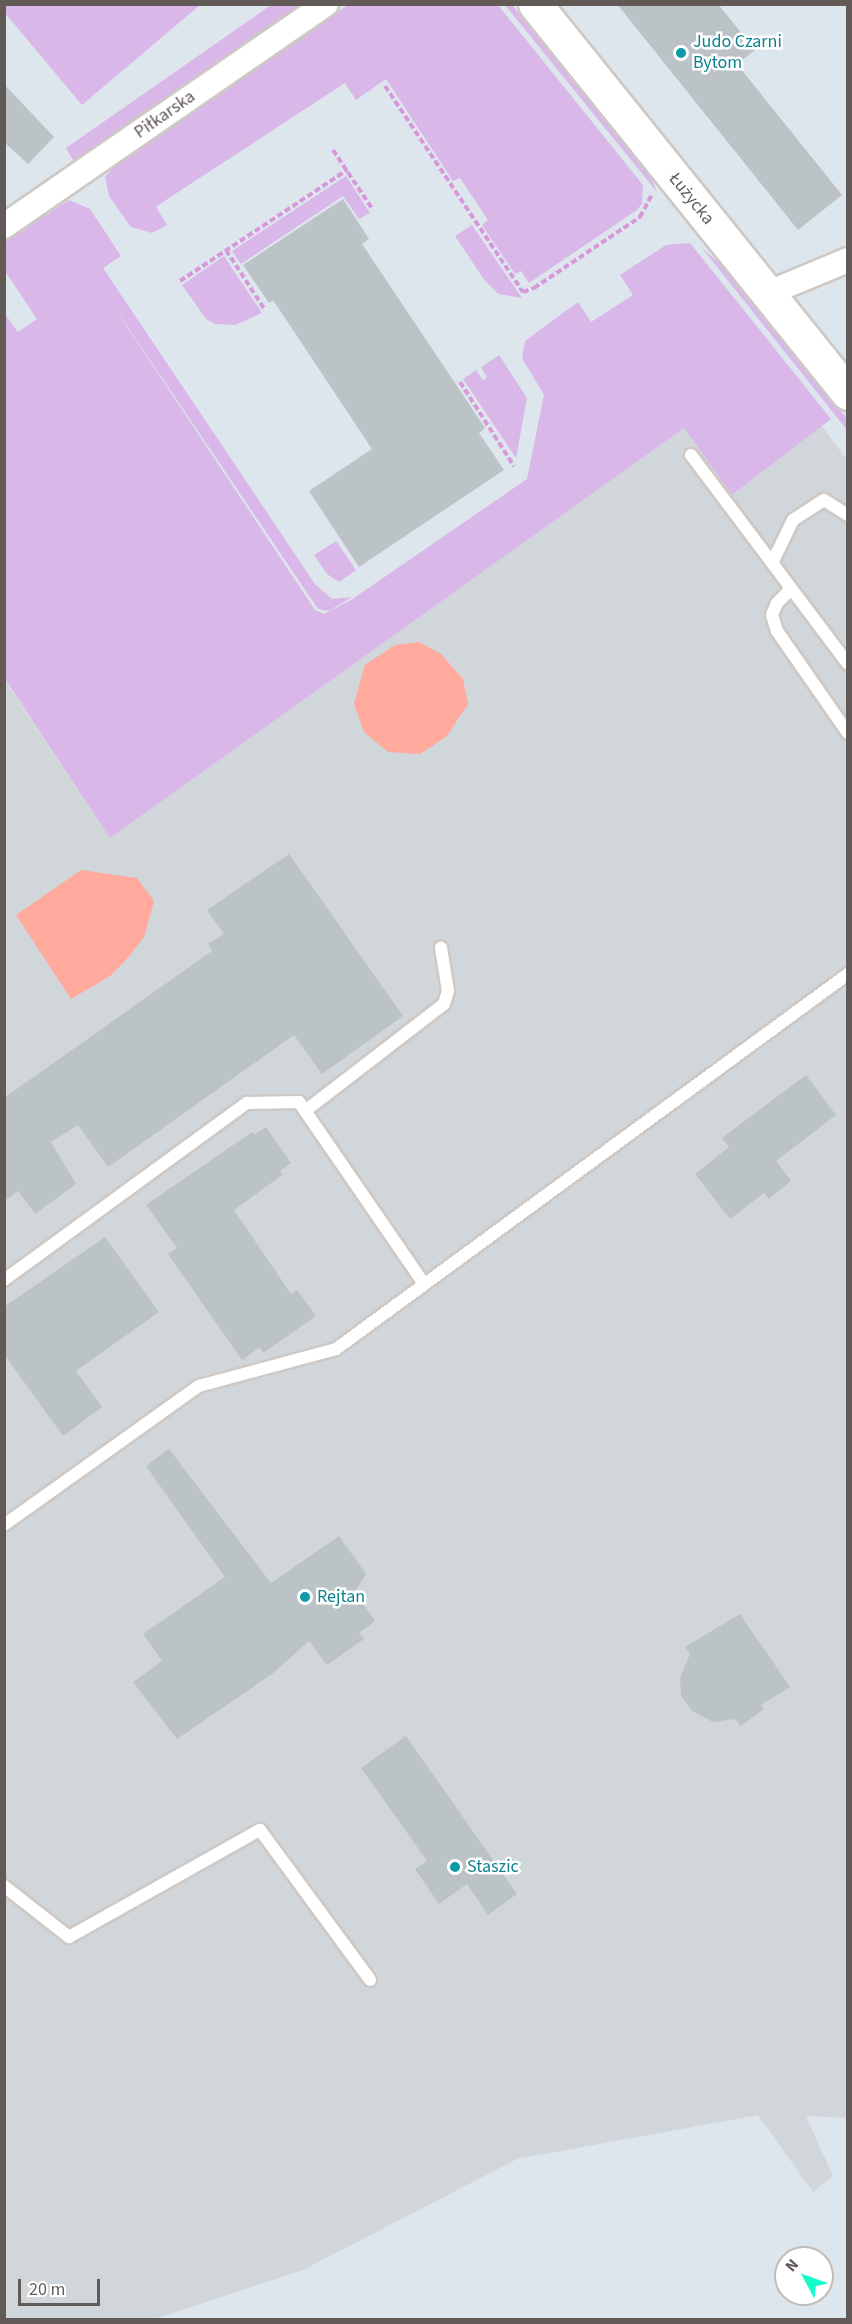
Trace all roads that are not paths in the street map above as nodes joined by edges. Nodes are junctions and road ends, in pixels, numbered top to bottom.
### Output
1 (326, 4) edge
2 (535, 4) edge
3 (4, 226) edge
4 (848, 260) edge
5 (770, 297) junction
6 (848, 393) edge
7 (691, 455) dead end
8 (848, 515) edge
9 (772, 563) junction
10 (791, 590) junction
11 (848, 664) edge
12 (848, 733) edge
13 (441, 948) dead end
14 (848, 974) edge
15 (305, 1110) junction
16 (4, 1280) edge
17 (424, 1284) junction
18 (4, 1525) edge
19 (4, 1886) edge
20 (370, 1980) dead end

1 - 3 street, Piłkarska
2 - 5 street, Łużycka
4 - 5 street
5 - 6 street, Łużycka
7 - 9 lane
8 - 9 lane
9 - 10 lane
10 - 11 lane
10 - 12 lane
13 - 15 lane
14 - 17 lane
15 - 16 lane
15 - 17 lane
17 - 18 lane
19 - 20 lane

